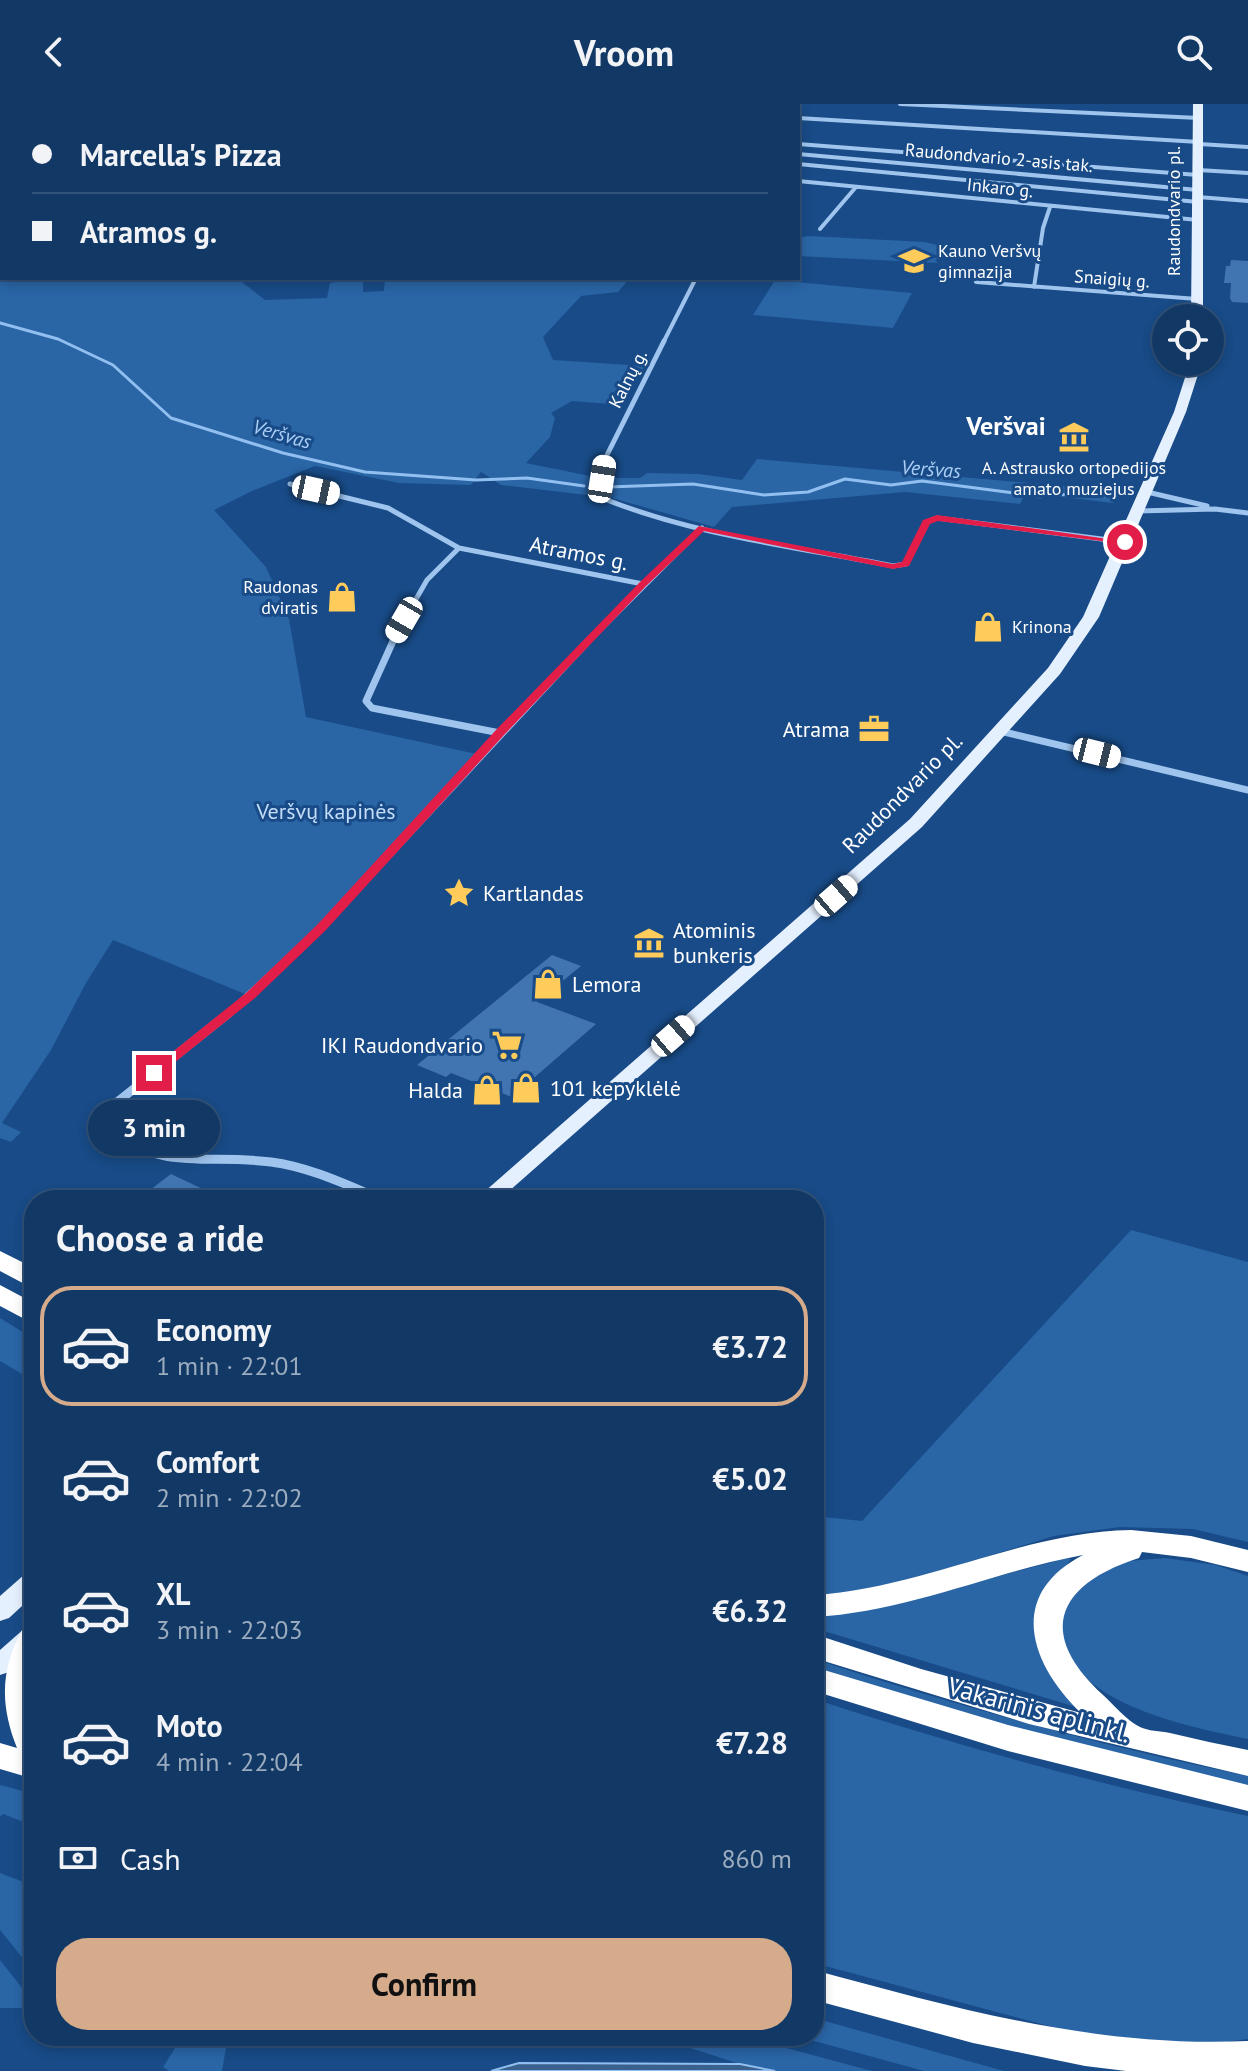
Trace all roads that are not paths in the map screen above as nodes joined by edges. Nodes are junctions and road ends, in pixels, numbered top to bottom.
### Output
1 (900, 104) edge
2 (1063, 104) edge
3 (1198, 104) edge
4 (926, 105) edge
5 (1063, 112) junction
6 (800, 118) edge
7 (1199, 118) junction
8 (1199, 143) junction
9 (800, 144) edge
10 (1248, 147) edge
11 (800, 154) edge
12 (800, 164) edge
13 (1198, 172) junction
14 (1248, 173) edge
15 (800, 181) edge
16 (856, 187) junction
17 (1198, 196) junction
18 (1248, 201) edge
19 (1050, 207) junction
20 (1198, 220) junction
21 (820, 229) dead end
22 (695, 280) edge
23 (976, 282) dead end
24 (1034, 287) junction
25 (1197, 299) junction
26 (1197, 304) edge
27 (1193, 376) edge
28 (290, 484) dead end
29 (1147, 492) junction
30 (1215, 509) junction
31 (1138, 511) junction
32 (1248, 513) edge
33 (702, 528) junction
34 (1125, 542) junction
35 (459, 548) junction
36 (643, 584) junction
37 (1000, 731) junction
38 (500, 733) junction
39 (1248, 790) edge
40 (360, 1190) edge
41 (497, 1190) edge
42 (0, 1259) edge
43 (24, 1274) edge
44 (0, 1294) edge
45 (24, 1309) edge
46 (1149, 1544) junction
47 (1248, 1561) edge
48 (24, 1590) edge
49 (824, 1606) edge
50 (0, 1611) edge
51 (24, 1645) edge
52 (824, 1649) edge
53 (24, 1653) edge
54 (0, 1665) edge
55 (824, 1682) edge
56 (24, 1737) edge
57 (1132, 1739) junction
58 (0, 1756) edge
59 (24, 1763) edge
60 (1248, 1763) edge
61 (1248, 1798) edge
62 (824, 1988) edge
63 (1021, 2042) junction
64 (1248, 2057) edge
65 (1093, 2071) edge

1 - 4 street
2 - 5 street
3 - 7 main road, Raudondvario pl.
4 - 5 street
5 - 7 street
6 - 8 street
7 - 8 main road, Raudondvario pl.
8 - 10 street
8 - 13 main road, Raudondvario pl.
9 - 13 street
11 - 17 street, Raudondvario 2-asis tak.
12 - 17 street
13 - 14 street
13 - 17 main road, Raudondvario pl.
15 - 16 street, Inkaro g.
16 - 19 street, Inkaro g.
16 - 21 street
17 - 18 street
17 - 20 main road, Raudondvario pl.
19 - 20 street, Inkaro g.
19 - 24 street
20 - 25 main road, Raudondvario pl.
22 - 33 street, Kalnų g.
23 - 24 street, Snaigių g.
24 - 25 street, Snaigių g.
25 - 26 main road, Raudondvario pl.
27 - 29 main road, Raudondvario pl.
28 - 35 street, Atramos g.
29 - 30 street
29 - 31 main road, Raudondvario pl.
30 - 31 street
30 - 32 street
31 - 34 main road, Raudondvario pl.
33 - 34 street
33 - 36 street
34 - 37 main road, Raudondvario pl.
35 - 36 street, Atramos g.
35 - 38 street
36 - 38 street, Atramos g.
37 - 39 street
37 - 41 main road, Raudondvario pl.
38 - 40 street, Atramos g.
42 - 43 highway
44 - 45 highway
46 - 47 highway
46 - 49 highway
46 - 57 highway
48 - 50 main road
51 - 54 main road
52 - 57 highway, Vakarinis aplinkl.
53 - 56 highway
55 - 61 highway, Vakarinis aplinkl.
57 - 60 highway, Vakarinis aplinkl.
58 - 59 highway
62 - 63 highway
63 - 64 highway
63 - 65 highway

